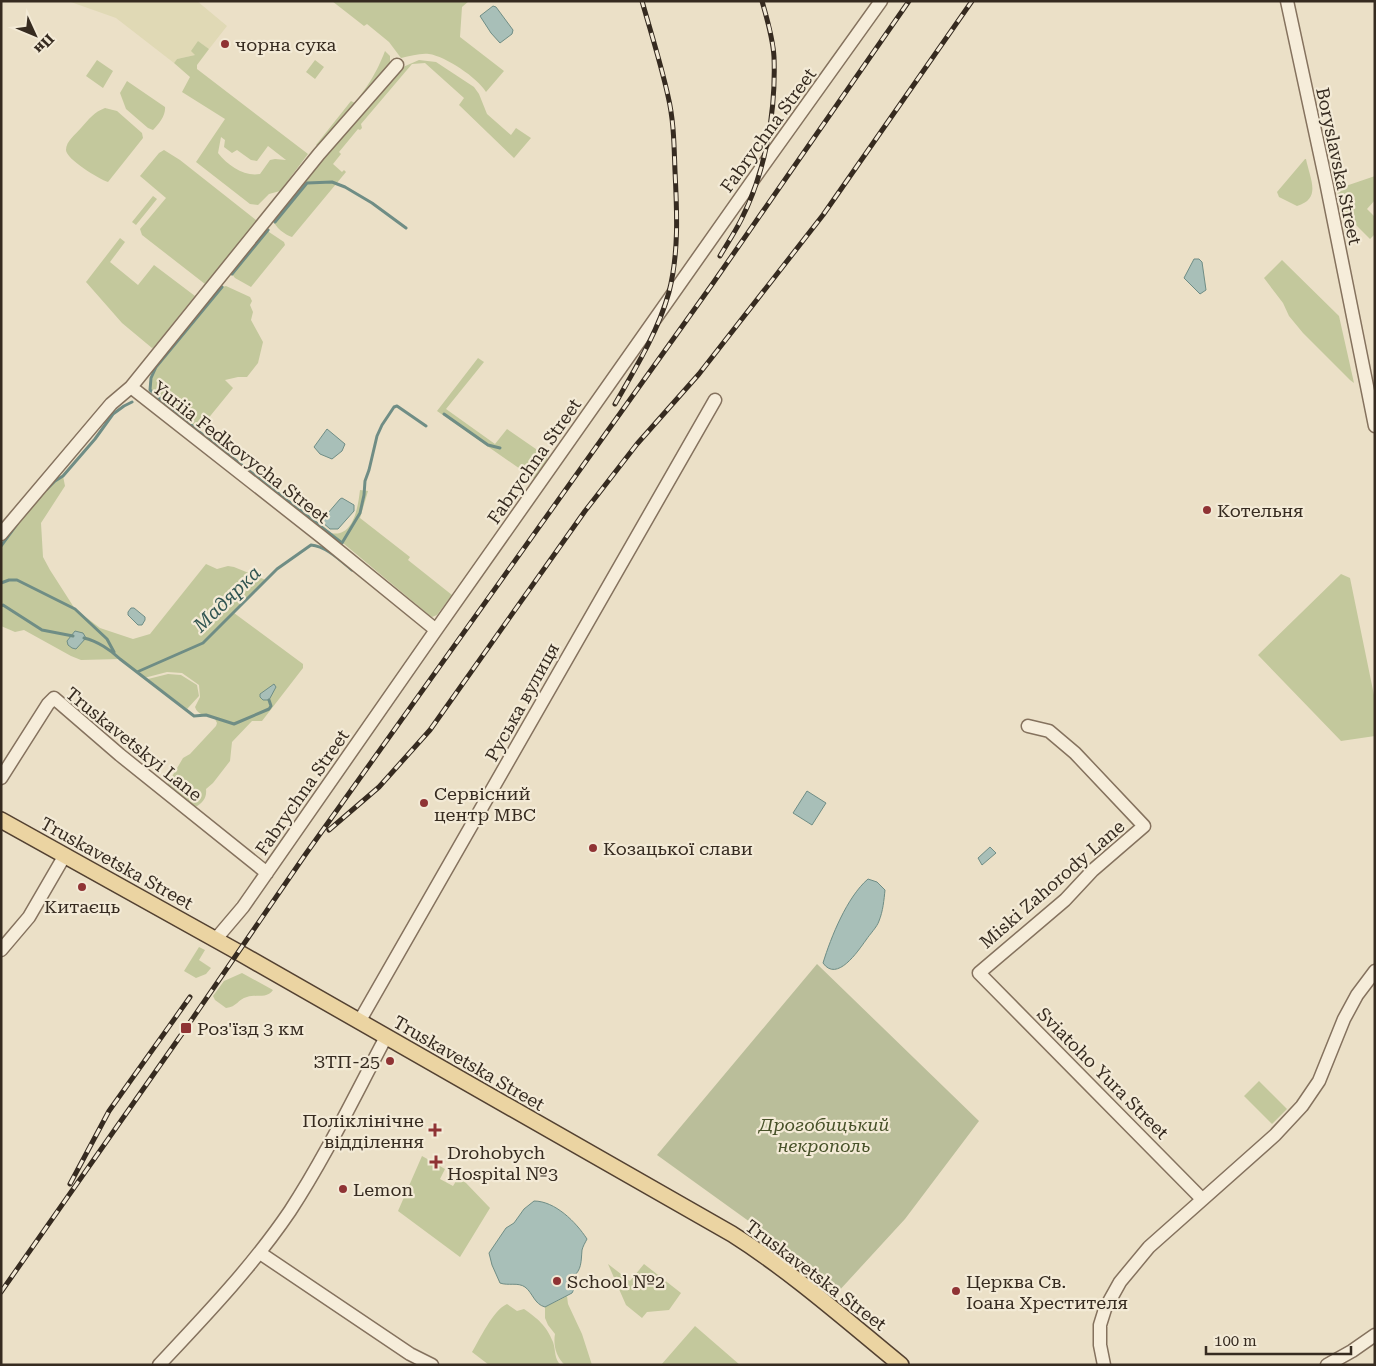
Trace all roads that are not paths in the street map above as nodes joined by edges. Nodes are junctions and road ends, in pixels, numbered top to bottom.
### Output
1 (881, 1) edge
2 (1287, 1) edge
3 (397, 65) dead end
4 (131, 388) junction
5 (715, 400) dead end
6 (1375, 426) edge
7 (1, 534) edge
8 (436, 630) junction
9 (1028, 726) dead end
10 (1, 778) edge
11 (1, 820) edge
12 (65, 855) junction
13 (267, 872) junction
14 (215, 940) junction
15 (1, 950) edge
16 (1375, 971) edge
17 (979, 973) joint
18 (359, 1022) junction
19 (386, 1038) junction
20 (1202, 1199) junction
21 (260, 1253) junction
22 (1375, 1335) edge
23 (159, 1365) edge
24 (432, 1365) edge
25 (901, 1365) edge
26 (1104, 1365) edge
27 (1327, 1365) edge

1 - 8 street, Fabrychna Street
2 - 6 street, Boryslavska Street
3 - 4 street
4 - 7 street, Yuriia Fedkovycha Street
4 - 8 street, Yuriia Fedkovycha Street
5 - 18 street, Руська вулиця
8 - 13 street, Fabrychna Street
9 - 17 street, Miski Zahorody Lane
10 - 13 street, Truskavetskyi Lane
11 - 12 main road, Truskavetska Street
12 - 14 main road, Truskavetska Street
12 - 15 street
13 - 14 street, Fabrychna Street
14 - 18 main road, Truskavetska Street
16 - 20 street
17 - 20 street, Sviatoho Yura Street
18 - 19 main road, Truskavetska Street
19 - 21 street
19 - 25 main road, Truskavetska Street
20 - 26 street
21 - 23 street
21 - 24 street
22 - 27 street

